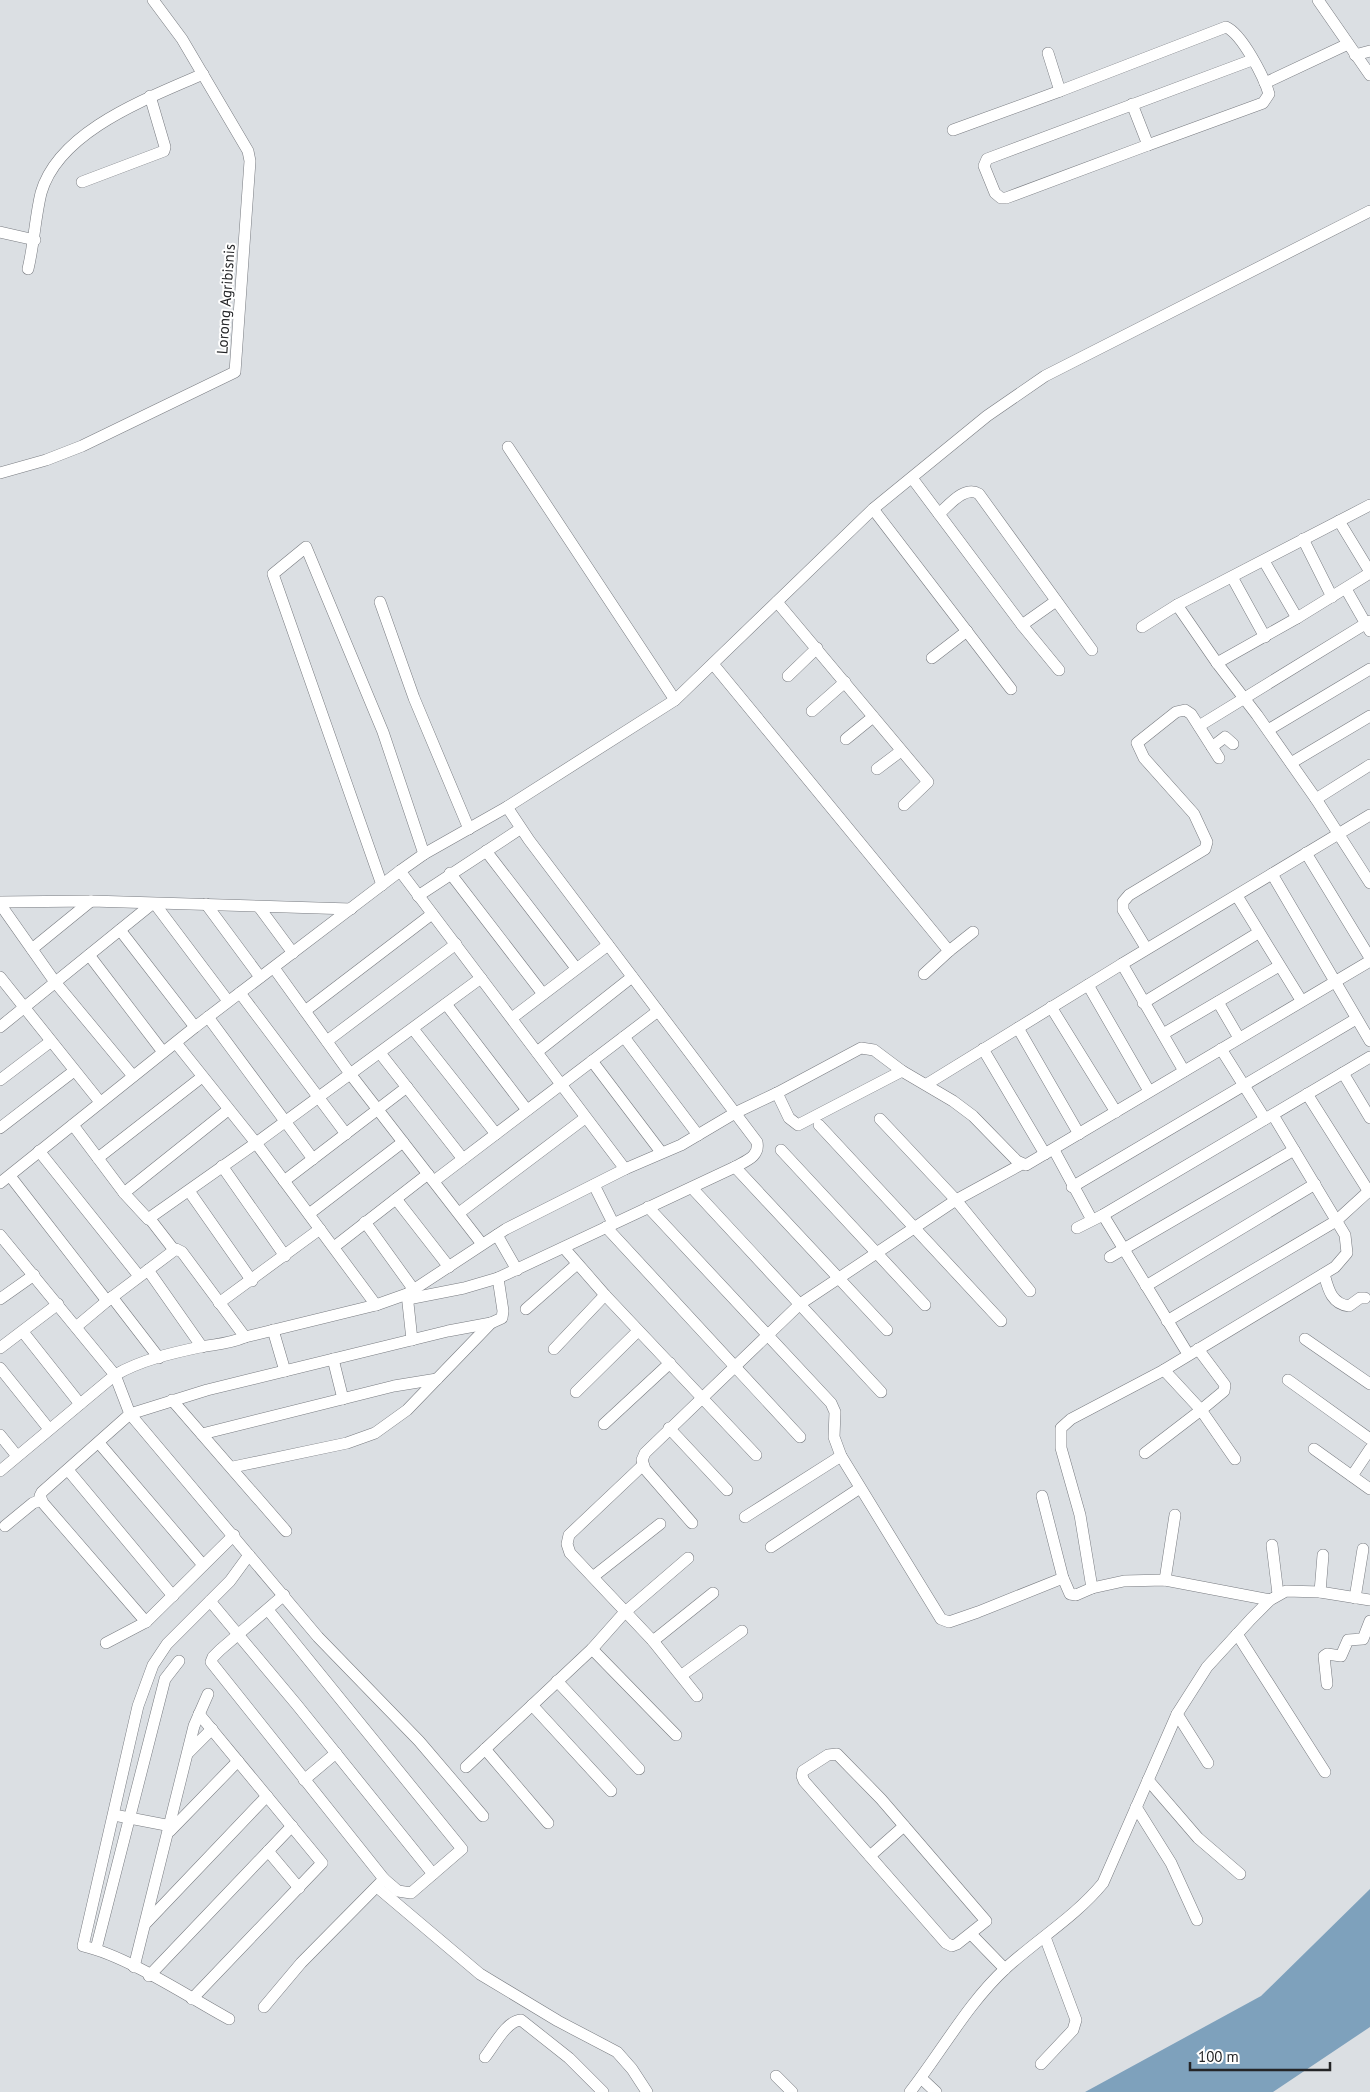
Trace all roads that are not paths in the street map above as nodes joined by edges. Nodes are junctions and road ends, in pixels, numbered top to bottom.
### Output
1 (153, 0) edge
2 (1318, 0) edge
3 (1348, 44) junction
4 (1370, 51) edge
5 (1048, 53) dead end
6 (1355, 55) junction
7 (1252, 60) junction
8 (203, 74) junction
9 (1370, 75) edge
10 (1266, 82) junction
11 (1060, 91) junction
12 (150, 96) junction
13 (1132, 104) junction
14 (953, 130) dead end
15 (1148, 145) junction
16 (82, 182) dead end
17 (1370, 211) edge
18 (0, 232) edge
19 (35, 240) junction
20 (28, 269) dead end
21 (508, 447) dead end
22 (0, 473) edge
23 (912, 478) junction
24 (1370, 506) edge
25 (873, 509) junction
26 (939, 514) junction
27 (1339, 521) junction
28 (1303, 539) junction
29 (1264, 561) junction
30 (1370, 572) edge
31 (1232, 576) junction
32 (1346, 589) junction
33 (1332, 597) junction
34 (1056, 601) junction
35 (380, 602) dead end
36 (777, 602) junction
37 (1178, 605) junction
38 (1298, 618) junction
39 (1022, 625) junction
40 (1368, 625) edge
41 (1142, 627) dead end
42 (967, 631) junction
43 (1265, 636) junction
44 (817, 648) junction
45 (1092, 650) dead end
46 (932, 658) dead end
47 (1217, 663) junction
48 (713, 664) junction
49 (1370, 669) edge
50 (1059, 670) dead end
51 (788, 676) dead end
52 (845, 682) junction
53 (1011, 689) dead end
54 (1243, 697) junction
55 (675, 700) junction
56 (812, 711) dead end
57 (1370, 716) edge
58 (873, 717) junction
59 (1199, 726) junction
60 (1268, 730) junction
61 (846, 739) dead end
62 (1233, 744) dead end
63 (1212, 747) junction
64 (901, 751) junction
65 (1219, 758) dead end
66 (1291, 763) junction
67 (1370, 765) edge
68 (877, 769) dead end
69 (1316, 799) junction
70 (904, 805) dead end
71 (507, 807) junction
72 (1370, 815) edge
73 (469, 829) junction
74 (520, 829) junction
75 (1338, 833) junction
76 (486, 851) junction
77 (1306, 853) junction
78 (424, 854) junction
79 (400, 871) junction
80 (450, 873) junction
81 (1272, 874) junction
82 (1370, 883) edge
83 (382, 885) junction
84 (418, 896) junction
85 (1236, 896) junction
86 (91, 901) junction
87 (0, 903) edge
88 (154, 904) junction
89 (206, 904) junction
90 (259, 907) junction
91 (351, 909) junction
92 (432, 914) junction
93 (120, 930) junction
94 (973, 932) dead end
95 (1258, 933) junction
96 (456, 944) junction
97 (608, 945) junction
98 (1146, 948) junction
99 (32, 950) junction
100 (949, 951) junction
101 (293, 953) junction
102 (89, 955) junction
103 (1370, 959) edge
104 (1122, 964) junction
105 (1279, 966) junction
106 (274, 968) junction
107 (576, 968) junction
108 (924, 974) dead end
109 (0, 977) edge
110 (260, 977) junction
111 (632, 977) junction
112 (481, 978) junction
113 (1337, 981) junction
114 (55, 982) junction
115 (1088, 985) junction
116 (240, 993) junction
117 (543, 994) junction
118 (1301, 1000) junction
119 (228, 1002) junction
120 (1218, 1002) junction
121 (1143, 1003) junction
122 (446, 1004) junction
123 (24, 1007) junction
124 (1051, 1007) junction
125 (305, 1011) junction
126 (658, 1011) junction
127 (208, 1017) junction
128 (512, 1018) junction
129 (1356, 1019) junction
130 (0, 1027) edge
131 (195, 1027) junction
132 (1018, 1028) junction
133 (413, 1029) junction
134 (1163, 1034) junction
135 (624, 1037) junction
136 (1239, 1038) junction
137 (327, 1041) junction
138 (1370, 1041) edge
139 (50, 1042) junction
140 (176, 1043) junction
141 (983, 1049) junction
142 (1221, 1049) junction
143 (163, 1052) junction
144 (537, 1052) junction
145 (380, 1053) junction
146 (1370, 1057) edge
147 (592, 1061) junction
148 (1184, 1070) junction
149 (74, 1071) junction
150 (902, 1071) junction
151 (1342, 1073) junction
152 (351, 1074) junction
153 (133, 1076) junction
154 (202, 1077) junction
155 (0, 1080) edge
156 (561, 1084) junction
157 (927, 1084) junction
158 (1243, 1085) junction
159 (407, 1087) junction
160 (1149, 1091) junction
161 (777, 1093) junction
162 (1307, 1094) junction
163 (319, 1098) junction
164 (100, 1102) junction
165 (377, 1108) junction
166 (228, 1110) junction
167 (528, 1110) junction
168 (1116, 1112) junction
169 (734, 1113) junction
170 (1269, 1117) junction
171 (585, 1118) junction
172 (1370, 1118) edge
173 (880, 1119) dead end
174 (284, 1123) junction
175 (73, 1125) junction
176 (819, 1125) dead end
177 (0, 1128) edge
178 (346, 1134) junction
179 (496, 1134) junction
180 (698, 1134) junction
181 (1079, 1134) junction
182 (403, 1142) junction
183 (256, 1143) junction
184 (781, 1150) dead end
185 (1294, 1150) junction
186 (39, 1151) junction
187 (661, 1152) junction
188 (1049, 1152) junction
189 (98, 1158) junction
190 (313, 1159) junction
191 (464, 1159) junction
192 (222, 1166) junction
193 (734, 1167) junction
194 (1017, 1168) junction
195 (625, 1169) junction
196 (10, 1176) junction
197 (431, 1177) junction
198 (284, 1181) junction
199 (0, 1183) edge
200 (1315, 1184) junction
201 (594, 1185) junction
202 (1072, 1187) junction
203 (692, 1188) junction
204 (1369, 1191) edge
205 (189, 1192) junction
206 (124, 1193) junction
207 (960, 1198) junction
208 (396, 1200) junction
209 (648, 1207) junction
210 (459, 1213) junction
211 (310, 1214) junction
212 (1104, 1215) junction
213 (150, 1219) junction
214 (1092, 1220) junction
215 (1336, 1221) junction
216 (365, 1222) junction
217 (610, 1225) junction
218 (1077, 1228) dead end
219 (320, 1229) junction
220 (915, 1229) junction
221 (497, 1235) junction
222 (2, 1242) edge
223 (482, 1244) junction
224 (334, 1247) junction
225 (564, 1248) junction
226 (1125, 1249) junction
227 (174, 1250) junction
228 (876, 1252) junction
229 (285, 1256) junction
230 (1110, 1257) dead end
231 (577, 1264) junction
232 (449, 1267) junction
233 (517, 1270) junction
234 (143, 1273) junction
235 (1324, 1274) junction
236 (34, 1275) junction
237 (498, 1278) junction
238 (838, 1278) junction
239 (252, 1281) junction
240 (1146, 1286) junction
241 (1030, 1291) dead end
242 (410, 1294) junction
243 (605, 1295) junction
244 (1365, 1298) dead end
245 (0, 1299) edge
246 (109, 1299) junction
247 (219, 1303) junction
248 (58, 1304) junction
249 (376, 1304) junction
250 (800, 1304) junction
251 (925, 1305) dead end
252 (526, 1309) dead end
253 (1001, 1322) dead end
254 (1167, 1322) junction
255 (491, 1323) junction
256 (76, 1327) junction
257 (273, 1330) junction
258 (638, 1330) junction
259 (887, 1330) dead end
260 (23, 1332) junction
261 (766, 1334) junction
262 (245, 1337) junction
263 (412, 1340) junction
264 (1305, 1340) dead end
265 (202, 1347) junction
266 (0, 1348) edge
267 (554, 1348) dead end
268 (1193, 1352) junction
269 (159, 1358) junction
270 (333, 1359) junction
271 (670, 1363) junction
272 (734, 1366) junction
273 (0, 1368) edge
274 (1164, 1370) junction
275 (285, 1371) junction
276 (115, 1375) junction
277 (437, 1379) junction
278 (1288, 1380) dead end
279 (1370, 1384) edge
280 (576, 1392) dead end
281 (881, 1392) dead end
282 (702, 1397) junction
283 (343, 1399) junction
284 (172, 1400) junction
285 (80, 1404) junction
286 (1201, 1410) junction
287 (130, 1414) junction
288 (604, 1424) dead end
289 (669, 1428) junction
290 (49, 1429) junction
291 (202, 1434) junction
292 (0, 1435) edge
293 (800, 1437) dead end
294 (1370, 1438) edge
295 (99, 1443) junction
296 (1370, 1448) edge
297 (1314, 1449) dead end
298 (1145, 1454) dead end
299 (756, 1455) dead end
300 (18, 1456) junction
301 (841, 1456) junction
302 (1235, 1459) dead end
303 (643, 1465) junction
304 (232, 1467) junction
305 (68, 1470) junction
306 (0, 1471) edge
307 (1352, 1476) junction
308 (860, 1488) junction
309 (1370, 1489) edge
310 (728, 1490) dead end
311 (1042, 1496) dead end
312 (41, 1500) junction
313 (1175, 1515) dead end
314 (745, 1517) dead end
315 (692, 1523) dead end
316 (660, 1524) dead end
317 (5, 1526) dead end
318 (286, 1531) dead end
319 (234, 1535) junction
320 (1272, 1545) dead end
321 (771, 1547) dead end
322 (1363, 1549) dead end
323 (249, 1555) junction
324 (1323, 1555) dead end
325 (688, 1558) dead end
326 (203, 1565) junction
327 (594, 1576) junction
328 (1063, 1578) junction
329 (1165, 1580) junction
330 (1092, 1588) junction
331 (1320, 1592) junction
332 (713, 1594) dead end
333 (284, 1595) junction
334 (173, 1596) junction
335 (1274, 1597) junction
336 (1356, 1598) junction
337 (1370, 1600) edge
338 (210, 1602) junction
339 (268, 1610) junction
340 (624, 1613) junction
341 (1370, 1621) edge
342 (146, 1622) junction
343 (742, 1631) dead end
344 (1237, 1634) junction
345 (237, 1635) junction
346 (653, 1642) junction
347 (106, 1643) dead end
348 (592, 1649) junction
349 (179, 1661) dead end
350 (682, 1675) junction
351 (557, 1681) junction
352 (1328, 1684) dead end
353 (208, 1694) dead end
354 (697, 1696) dead end
355 (532, 1705) junction
356 (199, 1714) junction
357 (1177, 1714) junction
358 (212, 1729) junction
359 (676, 1735) dead end
360 (485, 1749) junction
361 (188, 1753) junction
362 (336, 1753) junction
363 (238, 1761) junction
364 (1208, 1763) dead end
365 (466, 1768) dead end
366 (639, 1769) dead end
367 (1325, 1772) dead end
368 (304, 1780) junction
369 (1148, 1780) junction
370 (611, 1790) dead end
371 (268, 1796) junction
372 (1136, 1807) junction
373 (114, 1815) junction
374 (483, 1816) dead end
375 (130, 1819) junction
376 (548, 1823) dead end
377 (292, 1826) junction
378 (904, 1826) junction
379 (170, 1829) junction
380 (268, 1851) junction
381 (870, 1856) junction
382 (433, 1874) junction
383 (1240, 1874) dead end
384 (381, 1883) junction
385 (298, 1888) junction
386 (1197, 1920) dead end
387 (145, 1924) junction
388 (971, 1934) junction
389 (1045, 1937) junction
390 (96, 1949) junction
391 (134, 1967) junction
392 (1005, 1969) junction
393 (149, 1976) junction
394 (192, 1999) junction
395 (264, 2007) dead end
396 (229, 2019) dead end
397 (485, 2057) dead end
398 (1041, 2064) dead end
399 (776, 2076) dead end
400 (921, 2078) junction
401 (603, 2092) edge
402 (647, 2092) edge
403 (792, 2092) edge
404 (910, 2092) edge
405 (936, 2092) edge

1 - 8 street, Lorong Agribisnis
2 - 3 street
3 - 6 street
3 - 10 street
4 - 6 street
5 - 11 street
6 - 9 street
7 - 10 street
7 - 11 street
7 - 13 street
8 - 12 street
8 - 22 street, Lorong Agribisnis
10 - 15 street
11 - 14 street
12 - 16 street
12 - 19 street
13 - 15 street
13 - 15 street
17 - 23 street
18 - 19 street
19 - 20 street
21 - 55 street
23 - 25 street
23 - 26 street
24 - 27 street
25 - 36 street
25 - 42 street
26 - 34 street
26 - 39 street
27 - 28 street
27 - 30 street
28 - 29 street
28 - 33 street
29 - 31 street
29 - 38 street
30 - 32 street
31 - 37 street
31 - 43 street
32 - 33 street
32 - 40 street
33 - 38 street
34 - 39 street
34 - 45 street
35 - 73 street
36 - 44 street
36 - 48 street
37 - 41 street
37 - 47 street
38 - 43 street
39 - 50 street
40 - 54 street
42 - 46 street
42 - 53 street
43 - 47 street
44 - 51 street
44 - 52 street
47 - 54 street
48 - 55 street
48 - 100 street
49 - 60 street
52 - 56 street
52 - 58 street
54 - 59 street
54 - 60 street
55 - 71 street
57 - 66 street
58 - 61 street
58 - 64 street
59 - 63 street
59 - 98 street
60 - 66 street
62 - 63 street
63 - 65 street
64 - 68 street
64 - 70 street
66 - 69 street
67 - 69 street
69 - 75 street
71 - 73 street
71 - 74 street
72 - 75 street
73 - 78 street
74 - 76 street
74 - 97 street
75 - 77 street
75 - 82 street
76 - 80 street
76 - 107 street
77 - 81 street
77 - 103 street
78 - 79 street
78 - 83 street
79 - 83 street
79 - 84 street
80 - 84 street
80 - 117 street
81 - 85 street
81 - 113 street
83 - 91 street
84 - 92 street
85 - 95 street
85 - 98 street
86 - 87 street
86 - 88 street
86 - 99 street
87 - 99 street
88 - 89 street
88 - 93 street
88 - 119 street
89 - 90 street
89 - 110 street
90 - 91 street
90 - 101 street
91 - 101 street
92 - 96 street
92 - 125 street
93 - 102 street
93 - 131 street
94 - 100 street
95 - 105 street
95 - 121 street
96 - 112 street
96 - 137 street
97 - 107 street
97 - 111 street
98 - 104 street
99 - 114 street
100 - 108 street
101 - 106 street
102 - 114 street
102 - 143 street
103 - 113 street
104 - 115 street
104 - 121 street
105 - 118 street
105 - 120 street
106 - 110 street
106 - 125 street
107 - 117 street
109 - 123 street
110 - 116 street
111 - 126 street
111 - 144 street
112 - 122 street
112 - 128 street
113 - 118 street
113 - 129 street
114 - 123 street
114 - 153 street
115 - 124 street
115 - 160 street
116 - 119 street
116 - 163 street
117 - 128 street
118 - 136 street
119 - 127 street
120 - 134 street
120 - 136 street
121 - 134 street
122 - 133 street
122 - 167 street
123 - 130 street
123 - 139 street
124 - 132 street
124 - 168 street
125 - 137 street
126 - 135 street
126 - 169 street
127 - 131 street
127 - 174 street
128 - 144 street
129 - 138 street
129 - 158 street
131 - 140 street
132 - 141 street
132 - 181 street
133 - 145 street
133 - 179 street
134 - 148 street
135 - 147 street
135 - 180 street
136 - 142 street
137 - 152 street
139 - 149 street
139 - 155 street
140 - 143 street
140 - 154 street
141 - 157 street
141 - 188 street
142 - 148 street
142 - 158 street
143 - 153 street
144 - 156 street
145 - 152 street
145 - 159 street
146 - 151 street
147 - 156 street
147 - 187 street
148 - 160 street
149 - 164 street
149 - 177 street
150 - 157 street
150 - 161 street
150 - 161 street
151 - 162 street
151 - 172 street
152 - 163 street
152 - 165 street
153 - 164 street
154 - 166 street
154 - 189 street
156 - 167 street
156 - 171 street
157 - 194 street
158 - 170 street
158 - 202 street
159 - 165 street
159 - 191 street
160 - 168 street
161 - 169 street
162 - 170 street
162 - 204 street
163 - 174 street
163 - 178 street
164 - 175 street
165 - 178 street
165 - 182 street
166 - 183 street
166 - 206 street
167 - 179 street
168 - 181 street
169 - 180 street
169 - 193 street
170 - 185 street
170 - 212 street
171 - 195 street
171 - 210 street
173 - 207 street
174 - 183 street
174 - 190 street
175 - 186 street
175 - 189 street
176 - 220 street
178 - 190 street
179 - 191 street
180 - 187 street
181 - 188 street
182 - 197 street
182 - 211 street
183 - 192 street
183 - 198 street
184 - 228 street
185 - 200 street
185 - 226 street
186 - 196 street
186 - 234 street
187 - 195 street
188 - 194 street
188 - 202 street
189 - 206 street
190 - 198 street
191 - 197 street
192 - 205 street
192 - 229 street
193 - 203 street
193 - 238 street
194 - 207 street
195 - 201 street
196 - 199 street
196 - 246 street
197 - 208 street
197 - 210 street
198 - 211 street
200 - 215 street
200 - 240 street
201 - 217 street
201 - 221 street
202 - 214 street
203 - 209 street
203 - 250 street
204 - 215 street
205 - 213 street
205 - 239 street
206 - 213 street
207 - 220 street
207 - 241 street
208 - 216 street
208 - 232 street
209 - 217 street
209 - 261 street
210 - 223 street
211 - 219 street
212 - 214 street
212 - 226 street
213 - 227 street
214 - 218 street
215 - 235 street
215 - 254 street
216 - 224 street
216 - 242 street
217 - 225 street
217 - 272 street
219 - 224 street
219 - 229 street
220 - 228 street
220 - 253 street
221 - 223 street
221 - 233 street
222 - 236 street
223 - 232 street
224 - 249 street
225 - 231 street
225 - 233 street
226 - 230 street
226 - 240 street
227 - 234 street
227 - 247 street
228 - 238 street
228 - 251 street
229 - 239 street
231 - 243 street
231 - 252 street
232 - 242 street
233 - 237 street
234 - 246 street
234 - 265 street
235 - 244 street
235 - 268 street
236 - 245 street
236 - 248 street
237 - 242 street
237 - 255 street
238 - 250 street
238 - 259 street
239 - 247 street
240 - 254 street
242 - 249 street
242 - 263 street
243 - 258 street
243 - 267 street
246 - 256 street
246 - 269 street
247 - 262 street
248 - 256 street
248 - 260 street
249 - 257 street
250 - 261 street
250 - 281 street
254 - 268 street
255 - 263 street
255 - 277 street
256 - 276 street
257 - 262 street
257 - 275 street
258 - 271 street
258 - 280 street
260 - 266 street
260 - 285 street
261 - 272 street
261 - 301 street
262 - 265 street
263 - 270 street
264 - 279 street
265 - 269 street
268 - 274 street
268 - 286 street
269 - 276 street
270 - 275 street
270 - 283 street
271 - 282 street
271 - 288 street
272 - 282 street
272 - 293 street
273 - 290 street
274 - 286 street
274 - 330 street
275 - 284 street
276 - 285 street
276 - 287 street
277 - 283 street
277 - 304 street
278 - 294 street
282 - 289 street
282 - 299 street
283 - 291 street
284 - 287 street
284 - 291 street
285 - 290 street
286 - 298 street
286 - 302 street
287 - 295 street
287 - 319 street
289 - 303 street
289 - 310 street
290 - 300 street
291 - 304 street
292 - 300 street
295 - 305 street
295 - 326 street
296 - 307 street
297 - 307 street
300 - 306 street
301 - 308 street
301 - 314 street
303 - 315 street
303 - 327 street
304 - 318 street
305 - 312 street
305 - 334 street
307 - 309 street
308 - 321 street
308 - 328 street
311 - 328 street
312 - 317 street
312 - 342 street
313 - 329 street
316 - 327 street
319 - 323 street
319 - 326 street
320 - 335 street
322 - 336 street
323 - 333 street
323 - 338 street
324 - 331 street
325 - 340 street
326 - 334 street
327 - 340 street
328 - 330 street
329 - 330 street
329 - 335 street
331 - 335 street
331 - 336 street
332 - 346 street
333 - 339 street
333 - 374 street
334 - 342 street
335 - 344 street
336 - 337 street
338 - 345 street
338 - 373 street
339 - 345 street
339 - 382 street
340 - 346 street
340 - 348 street
341 - 352 street
342 - 347 street
343 - 350 street
344 - 357 street
344 - 367 street
345 - 362 street
345 - 368 street
346 - 350 street
348 - 351 street
348 - 359 street
349 - 375 street
350 - 354 street
351 - 355 street
351 - 366 street
353 - 356 street
355 - 360 street
355 - 370 street
356 - 358 street
356 - 361 street
357 - 364 street
357 - 369 street
358 - 361 street
358 - 363 street
360 - 365 street
360 - 376 street
361 - 379 street
362 - 368 street
362 - 382 street
363 - 371 street
363 - 379 street
368 - 384 street
369 - 372 street
369 - 383 street
371 - 377 street
371 - 387 street
372 - 386 street
372 - 389 street
373 - 375 street
373 - 390 street
375 - 379 street
375 - 390 street
377 - 380 street
377 - 385 street
378 - 381 street
378 - 381 street
378 - 388 street
379 - 387 street
380 - 385 street
380 - 393 street
381 - 388 street
382 - 384 street
384 - 395 street
384 - 402 street
385 - 394 street
387 - 391 street
388 - 392 street
389 - 392 street
389 - 398 street
390 - 391 street
391 - 393 street
392 - 400 street
393 - 394 street
394 - 396 street
397 - 401 street
399 - 403 street
400 - 404 street
400 - 405 street

